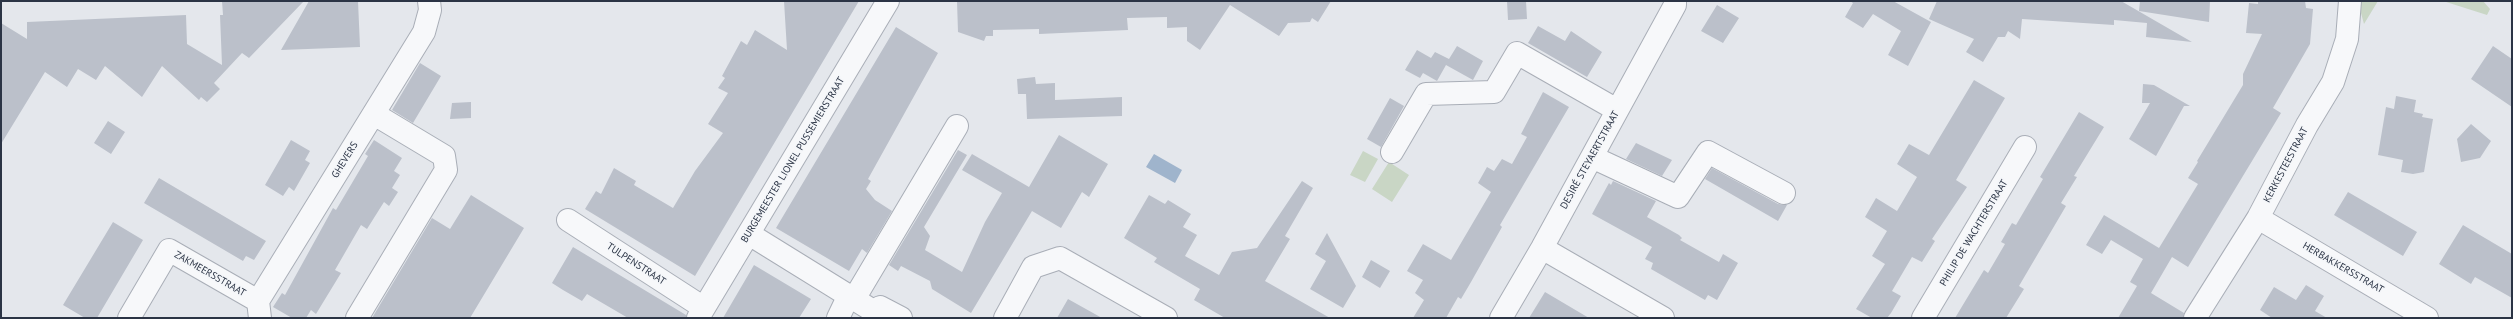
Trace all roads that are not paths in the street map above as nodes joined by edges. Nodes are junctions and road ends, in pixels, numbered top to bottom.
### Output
1 (429, 1) edge
2 (888, 1) edge
3 (1675, 1) edge
4 (2350, 1) edge
5 (1617, 110) junction
6 (374, 114) junction
7 (957, 126) dead end
8 (2025, 147) dead end
9 (1392, 152) dead end
10 (1592, 157) junction
11 (1784, 193) dead end
12 (2258, 218) junction
13 (568, 220) dead end
14 (749, 234) junction
15 (1542, 248) junction
16 (852, 297) junction
17 (259, 310) edge
18 (701, 313) edge
19 (874, 315) edge
20 (129, 318) edge
21 (358, 318) edge
22 (838, 318) edge
23 (901, 318) edge
24 (1005, 318) edge
25 (1166, 318) edge
26 (1501, 318) edge
27 (1663, 318) edge
28 (1923, 318) edge
29 (2195, 318) edge
30 (2427, 318) edge

1 - 6 street, GHEVERS
2 - 14 street, BURGEMEESTER LIONEL PUSSEMIERSTRAAT
3 - 5 street, DESIRÉ STEYAERTSTRAAT
4 - 12 street, KERKESTEESTRAAT
5 - 9 street
5 - 10 street, DESIRÉ STEYAERTSTRAAT
6 - 17 street, GHEVERS
6 - 21 street
7 - 16 street
8 - 28 street, PHILIP DE WACHTERSTRAAT
10 - 11 street
10 - 15 street, DESIRÉ STEYAERTSTRAAT
12 - 29 street, KERKESTEESTRAAT
12 - 30 street, HERBAKKERSSTRAAT
13 - 18 street, TULPENSTRAAT
14 - 16 street
14 - 18 street, BURGEMEESTER LIONEL PUSSEMIERSTRAAT
15 - 26 street, DESIRÉ STEYAERTSTRAAT
15 - 27 street
16 - 19 street
16 - 22 street
17 - 20 street, ZAKMEERSSTRAAT
19 - 23 street
24 - 25 street

